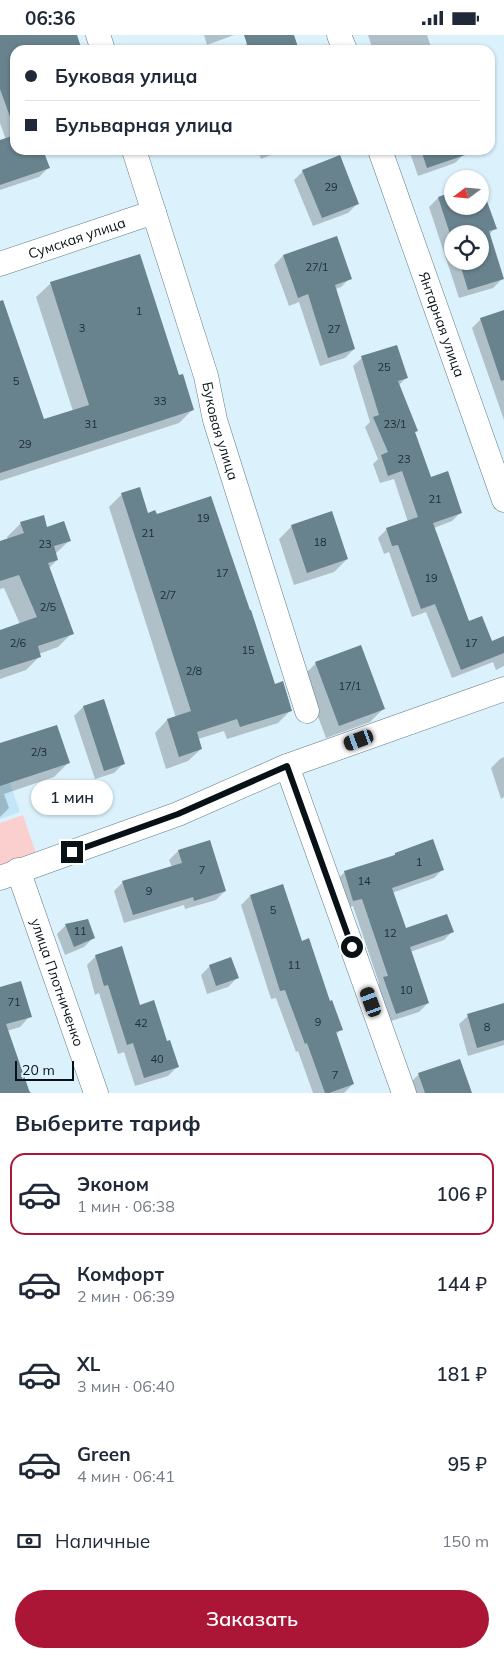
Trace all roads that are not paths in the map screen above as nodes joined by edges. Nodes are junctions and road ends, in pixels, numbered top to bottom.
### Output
1 (136, 155) edge
2 (382, 155) edge
3 (154, 213) junction
4 (0, 264) edge
5 (504, 500) edge
6 (504, 689) edge
7 (307, 711) dead end
8 (287, 766) junction
9 (9, 874) edge
10 (96, 1093) edge
11 (404, 1093) edge

1 - 3 street, Буковая улица
2 - 5 street, Янтарная улица
3 - 4 street, Сумская улица
3 - 7 street, Буковая улица
6 - 8 street
8 - 9 street
8 - 11 street
9 - 10 street, улица Плотниченко

